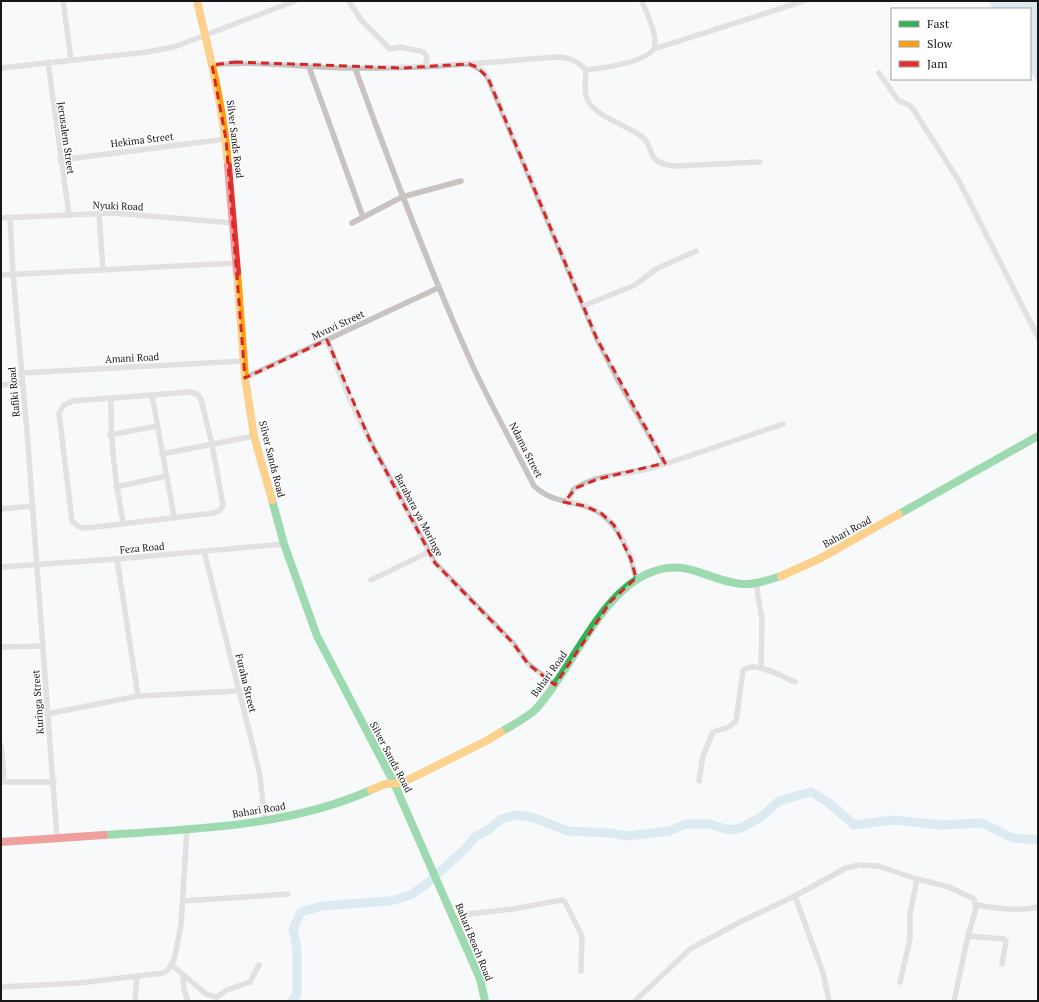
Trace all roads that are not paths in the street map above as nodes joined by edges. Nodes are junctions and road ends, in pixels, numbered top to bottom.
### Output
1 (63, 1) edge
2 (197, 1) edge
3 (295, 1) edge
4 (349, 1) edge
5 (642, 1) edge
6 (804, 1) edge
7 (205, 35) junction
8 (654, 48) junction
9 (71, 60) junction
10 (48, 62) junction
11 (469, 64) junction
12 (212, 65) junction
13 (309, 67) junction
14 (426, 67) junction
15 (1, 68) edge
16 (355, 68) junction
17 (586, 70) junction
18 (879, 73) dead end
19 (226, 139) junction
20 (60, 160) junction
21 (760, 162) dead end
22 (461, 181) dead end
23 (402, 197) junction
24 (99, 213) junction
25 (68, 215) junction
26 (363, 217) junction
27 (1, 218) edge
28 (10, 218) junction
29 (234, 223) junction
30 (352, 223) dead end
31 (696, 250) dead end
32 (237, 263) junction
33 (103, 270) junction
34 (13, 274) junction
35 (1, 275) edge
36 (438, 288) junction
37 (583, 306) junction
38 (1038, 337) edge
39 (327, 340) junction
40 (244, 361) junction
41 (21, 373) junction
42 (246, 378) junction
43 (22, 383) junction
44 (1, 385) edge
45 (152, 395) junction
46 (111, 398) junction
47 (783, 424) dead end
48 (157, 426) junction
49 (110, 435) junction
50 (254, 436) junction
51 (1038, 436) edge
52 (212, 444) junction
53 (162, 454) junction
54 (665, 463) junction
55 (166, 476) junction
56 (116, 487) junction
57 (568, 503) junction
58 (33, 506) junction
59 (1, 509) edge
60 (174, 516) junction
61 (123, 522) junction
62 (284, 544) junction
63 (204, 551) junction
64 (428, 552) junction
65 (117, 559) junction
66 (36, 564) junction
67 (1, 566) edge
68 (636, 578) junction
69 (371, 580) dead end
70 (756, 583) junction
71 (43, 646) junction
72 (1, 647) edge
73 (761, 668) junction
74 (795, 682) dead end
75 (555, 685) junction
76 (238, 691) junction
77 (138, 696) junction
78 (47, 714) junction
79 (1, 746) edge
80 (699, 781) dead end
81 (1, 782) edge
82 (54, 782) junction
83 (394, 783) junction
84 (265, 821) junction
85 (187, 829) junction
86 (57, 838) junction
87 (1, 842) edge
88 (917, 879) junction
89 (442, 890) joint
90 (288, 894) dead end
91 (795, 896) junction
92 (183, 902) junction
93 (977, 905) junction
94 (1038, 907) edge
95 (454, 919) junction
96 (968, 936) junction
97 (1002, 964) dead end
98 (259, 965) dead end
99 (172, 966) junction
100 (580, 971) dead end
101 (137, 976) junction
102 (183, 976) junction
103 (900, 982) dead end
104 (1, 988) edge
105 (135, 1001) edge
106 (188, 1001) edge
107 (485, 1001) edge
108 (635, 1001) edge
109 (829, 1001) edge
110 (954, 1001) edge

1 - 9 street
2 - 7 street, Silver Sands Road
3 - 7 street
4 - 14 street
5 - 8 street
6 - 8 street
7 - 9 street
7 - 12 street, Silver Sands Road
8 - 17 street
9 - 10 street
10 - 15 street
10 - 20 street, Jerusalem Street
11 - 14 street
11 - 17 street
11 - 37 street
12 - 13 street
12 - 19 street, Silver Sands Road
13 - 16 street
13 - 26 street
14 - 16 street
16 - 23 street, Ndama Street
17 - 21 street
18 - 38 street
19 - 20 street, Hekima Street
19 - 29 street, Silver Sands Road
20 - 25 street, Jerusalem Street
22 - 23 street
23 - 26 street
23 - 36 street, Ndama Street
24 - 25 street, Nyuki Road
24 - 29 street, Nyuki Road
24 - 33 street
25 - 28 street, Nyuki Road
26 - 30 street
27 - 28 street, Nyuki Road
28 - 34 street, Rafiki Road
29 - 32 street, Silver Sands Road
31 - 37 street
32 - 33 street
32 - 40 street, Silver Sands Road
33 - 34 street
34 - 35 street
34 - 41 street, Rafiki Road
36 - 39 street, Mvuvi Street
36 - 57 street, Ndama Street
37 - 54 street
39 - 42 street, Mvuvi Street
39 - 64 street, Barabara ya Moringe
40 - 41 street, Amani Road
40 - 42 street, Silver Sands Road
41 - 43 street, Rafiki Road
42 - 50 street, Silver Sands Road
43 - 44 street
43 - 58 street, Rafiki Road
45 - 46 street
45 - 48 street
45 - 52 street
46 - 49 street
46 - 61 street
47 - 54 street
48 - 49 street
48 - 53 street
49 - 56 street
50 - 52 street
50 - 62 street, Silver Sands Road
51 - 70 street, Bahari Road
52 - 53 street
52 - 60 street
53 - 55 street
54 - 57 street
55 - 56 street
55 - 60 street
56 - 61 street
57 - 68 street, Ndama Street
58 - 59 street
58 - 66 street, Rafiki Road
60 - 61 street
62 - 63 street, Feza Road
62 - 83 street, Silver Sands Road
63 - 65 street, Feza Road
63 - 76 street, Furaha Street
64 - 69 street
64 - 75 street, Barabara ya Moringe
65 - 66 street, Feza Road
65 - 77 street
66 - 67 street, Feza Road
66 - 71 street, Kuringa Street
68 - 70 street, Bahari Road
68 - 75 street, Bahari Road
70 - 73 street
71 - 72 street
71 - 78 street, Kuringa Street
73 - 74 street
73 - 80 street
75 - 83 street, Bahari Road
76 - 77 street
76 - 84 street, Furaha Street
77 - 78 street
78 - 82 street, Kuringa Street
79 - 81 street
81 - 82 street
82 - 86 street, Kuringa Street
83 - 84 street, Bahari Road
83 - 89 street, Silver Sands Road
84 - 85 street, Bahari Road
85 - 86 street, Bahari Road
85 - 92 street
86 - 87 street, Bahari Road
88 - 91 street
88 - 93 street
88 - 103 street
89 - 95 street, Bahari Beach Road
90 - 92 street
91 - 108 street
91 - 109 street
92 - 99 street
93 - 94 street
93 - 96 street
95 - 100 street
95 - 107 street, Bahari Beach Road
96 - 97 street
96 - 110 street
98 - 102 street
99 - 101 street
99 - 102 street
101 - 104 street
101 - 105 street
102 - 106 street

